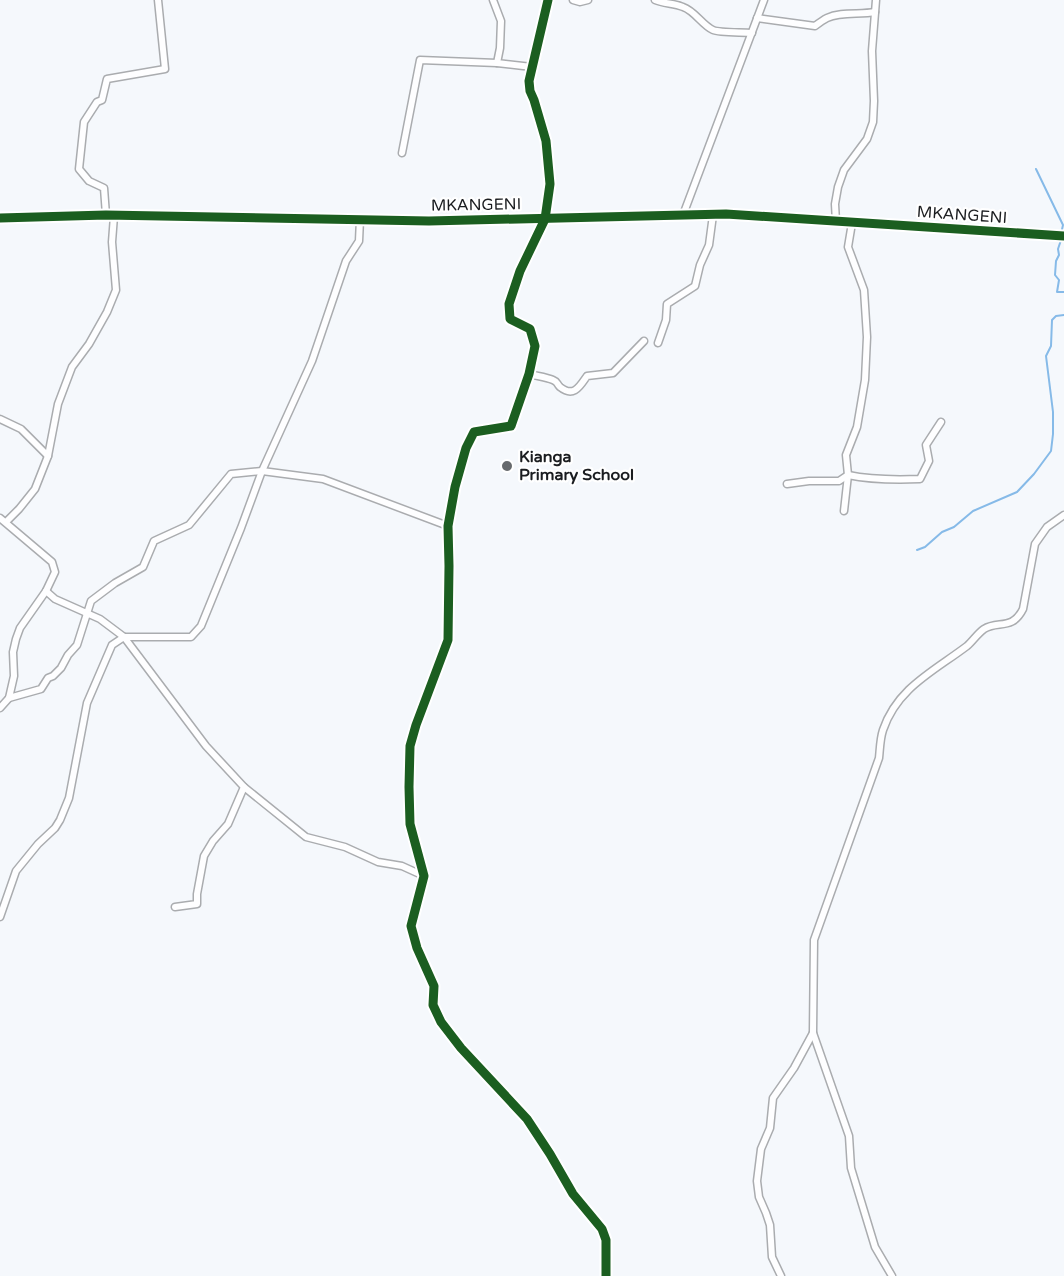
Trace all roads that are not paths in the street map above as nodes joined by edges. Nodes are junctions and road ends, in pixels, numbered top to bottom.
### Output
1 (158, 0) edge
2 (493, 0) edge
3 (548, 0) edge
4 (573, 0) edge
5 (588, 0) edge
6 (655, 0) edge
7 (764, 0) edge
8 (876, 0) edge
9 (875, 12) junction
10 (757, 18) junction
11 (752, 33) junction
12 (497, 63) junction
13 (532, 67) junction
14 (402, 153) dead end
15 (683, 215) junction
16 (713, 215) junction
17 (110, 216) junction
18 (0, 218) edge
19 (360, 219) junction
20 (545, 219) junction
21 (836, 222) junction
22 (852, 223) junction
23 (1062, 236) edge
24 (644, 341) dead end
25 (658, 343) dead end
26 (529, 374) junction
27 (0, 419) edge
28 (941, 422) dead end
29 (48, 456) junction
30 (262, 471) junction
31 (848, 475) junction
32 (787, 484) dead end
33 (844, 511) dead end
34 (1064, 515) edge
35 (3, 520) edge
36 (448, 526) junction
37 (46, 591) junction
38 (87, 613) junction
39 (124, 637) junction
40 (9, 698) junction
41 (0, 708) edge
42 (244, 787) junction
43 (424, 876) junction
44 (175, 907) dead end
45 (0, 917) edge
46 (813, 1033) junction
47 (606, 1276) edge
48 (781, 1276) edge
49 (892, 1276) edge

1 - 17 street
2 - 12 street
3 - 13 street
4 - 5 street
6 - 11 street
7 - 10 street
8 - 9 street
9 - 10 street
9 - 21 street
10 - 11 street
11 - 15 street
12 - 13 street
12 - 14 street
13 - 20 street
15 - 16 street, MKANGENI
15 - 20 street, MKANGENI
16 - 21 street, MKANGENI
16 - 25 street
17 - 18 street, MKANGENI
17 - 19 street, MKANGENI
17 - 29 street
19 - 20 street, MKANGENI
19 - 30 street
20 - 26 street
21 - 22 street, MKANGENI
22 - 23 street, MKANGENI
22 - 31 street
24 - 26 street
26 - 36 street
27 - 29 street
28 - 31 street
29 - 35 street
30 - 36 street
30 - 38 street
30 - 39 street
31 - 32 street
31 - 33 street
34 - 46 street
35 - 37 street
36 - 43 street
37 - 38 street
37 - 40 street
38 - 39 street
38 - 40 street
39 - 42 street
39 - 45 street
40 - 41 street
42 - 43 street
42 - 44 street
43 - 47 street
46 - 48 street
46 - 49 street

